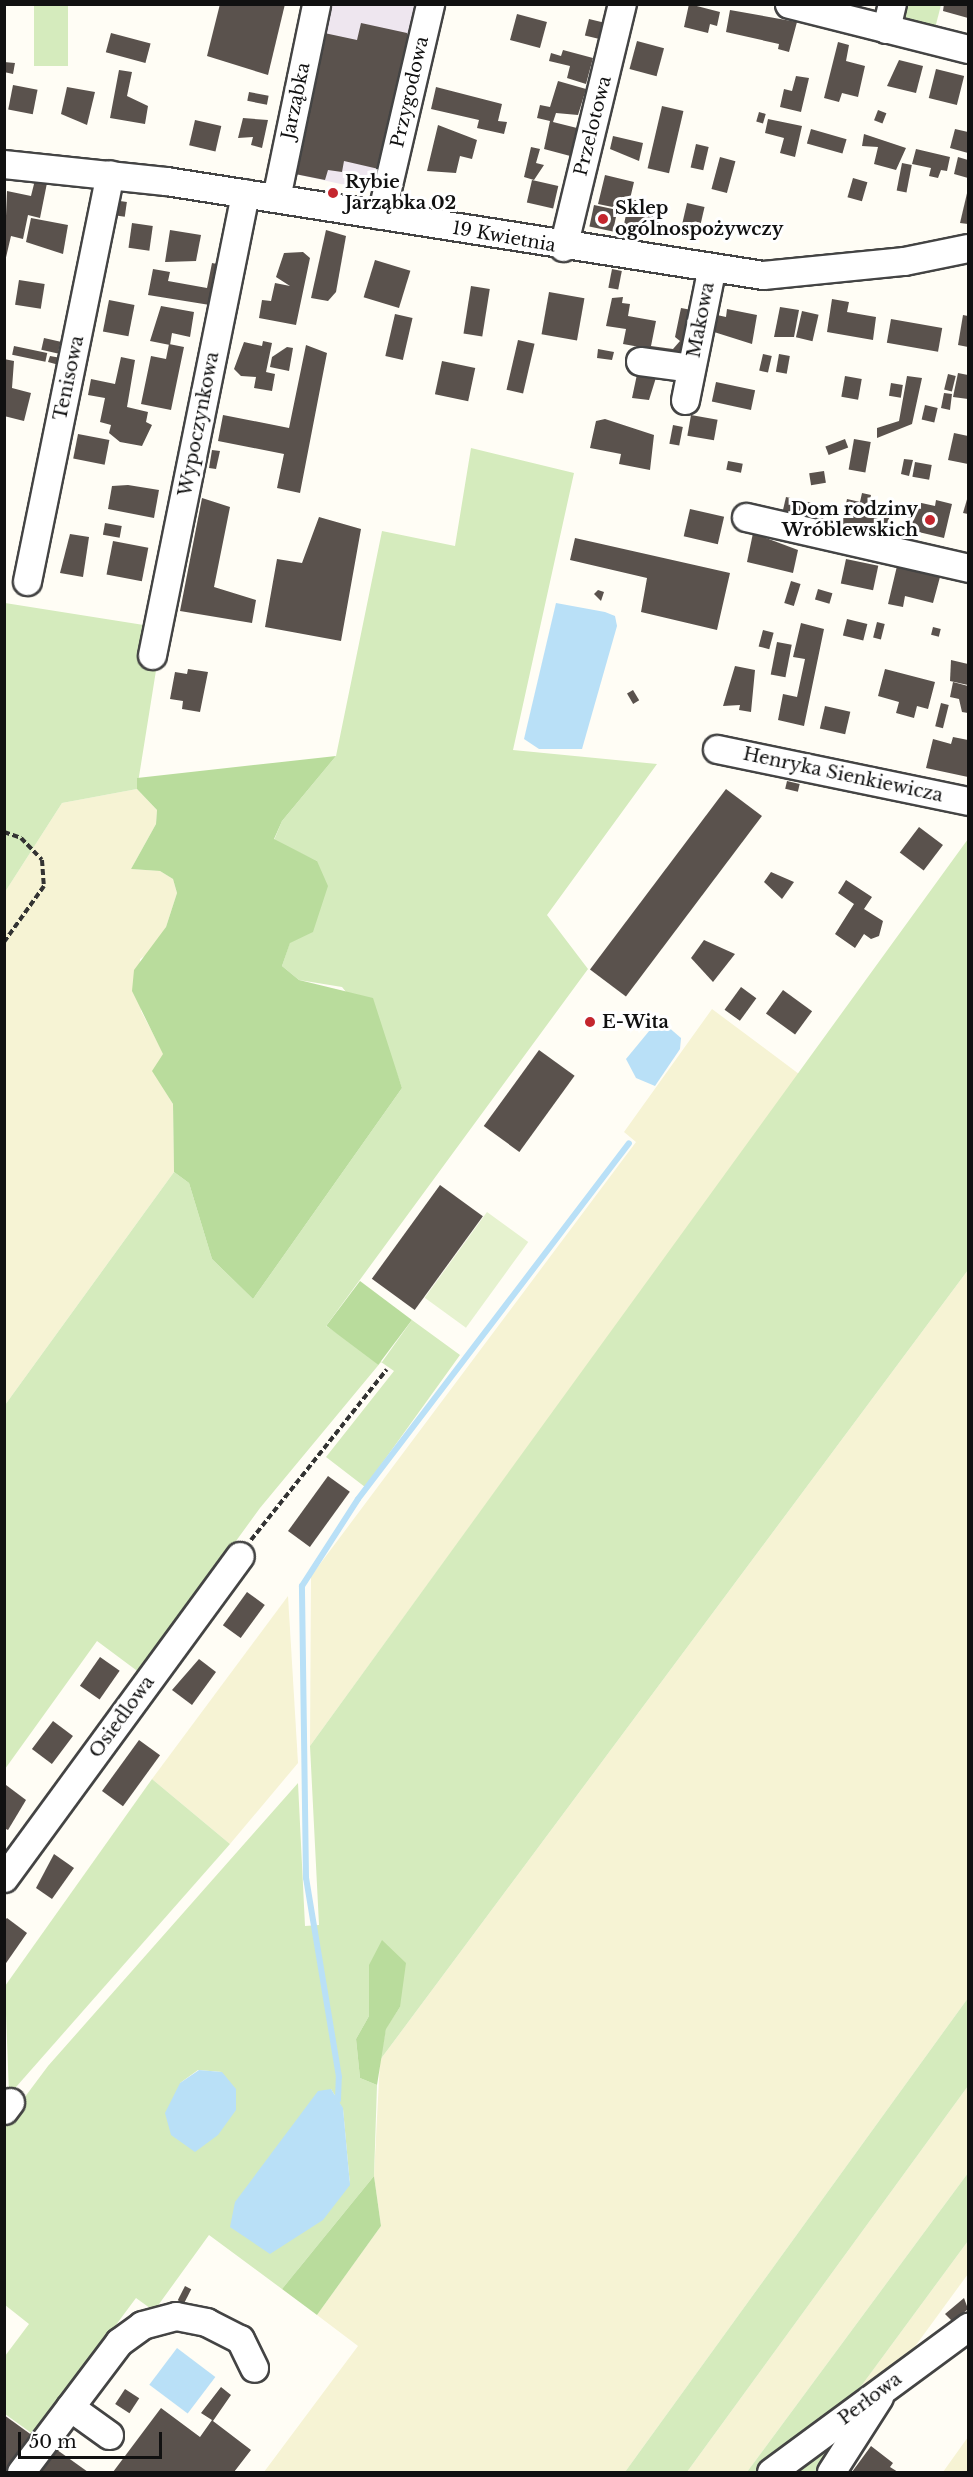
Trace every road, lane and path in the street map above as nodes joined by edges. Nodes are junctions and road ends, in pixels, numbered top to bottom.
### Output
1 (316, 4) edge
2 (430, 4) edge
3 (622, 4) edge
4 (789, 4) edge
5 (818, 8) edge
6 (890, 17) edge
7 (969, 49) edge
8 (4, 164) edge
9 (110, 174) junction
10 (245, 193) junction
11 (276, 198) junction
12 (381, 215) junction
13 (563, 247) junction
14 (969, 248) edge
15 (711, 271) junction
16 (640, 361) dead end
17 (691, 369) junction
18 (685, 400) dead end
19 (747, 517) dead end
20 (969, 568) edge
21 (27, 581) dead end
22 (152, 655) dead end
23 (717, 749) dead end
24 (969, 801) edge
25 (4, 832) edge
26 (4, 942) edge
27 (387, 1369) dead end
28 (240, 1556) joint
29 (4, 1878) edge
30 (969, 2327) edge
31 (254, 2368) dead end
32 (882, 2391) junction
33 (70, 2407) junction
34 (109, 2434) dead end
35 (21, 2472) edge
36 (771, 2472) edge
37 (831, 2472) edge

1 - 11 street, Jarząbka
2 - 12 street, Przygodowa
3 - 13 street, Przelotowa
4 - 5 street
5 - 6 street
6 - 7 street
8 - 9 street, 19 Kwietnia
9 - 10 street, 19 Kwietnia
9 - 21 street, Tenisowa
10 - 11 street, 19 Kwietnia
10 - 22 street, Wypoczynkowa
11 - 12 street, 19 Kwietnia
12 - 13 street, 19 Kwietnia
13 - 15 street, 19 Kwietnia
14 - 15 street, 19 Kwietnia
15 - 17 street, Makowa
16 - 17 street, Makowa
17 - 18 street, Makowa
19 - 20 street
23 - 24 street, Henryka Sienkiewicza
25 - 26 path
27 - 28 path
28 - 29 street, Osiedlowa
30 - 32 street, Perłowa
31 - 33 street
32 - 36 street, Perłowa
32 - 37 street
33 - 34 street
33 - 35 street

